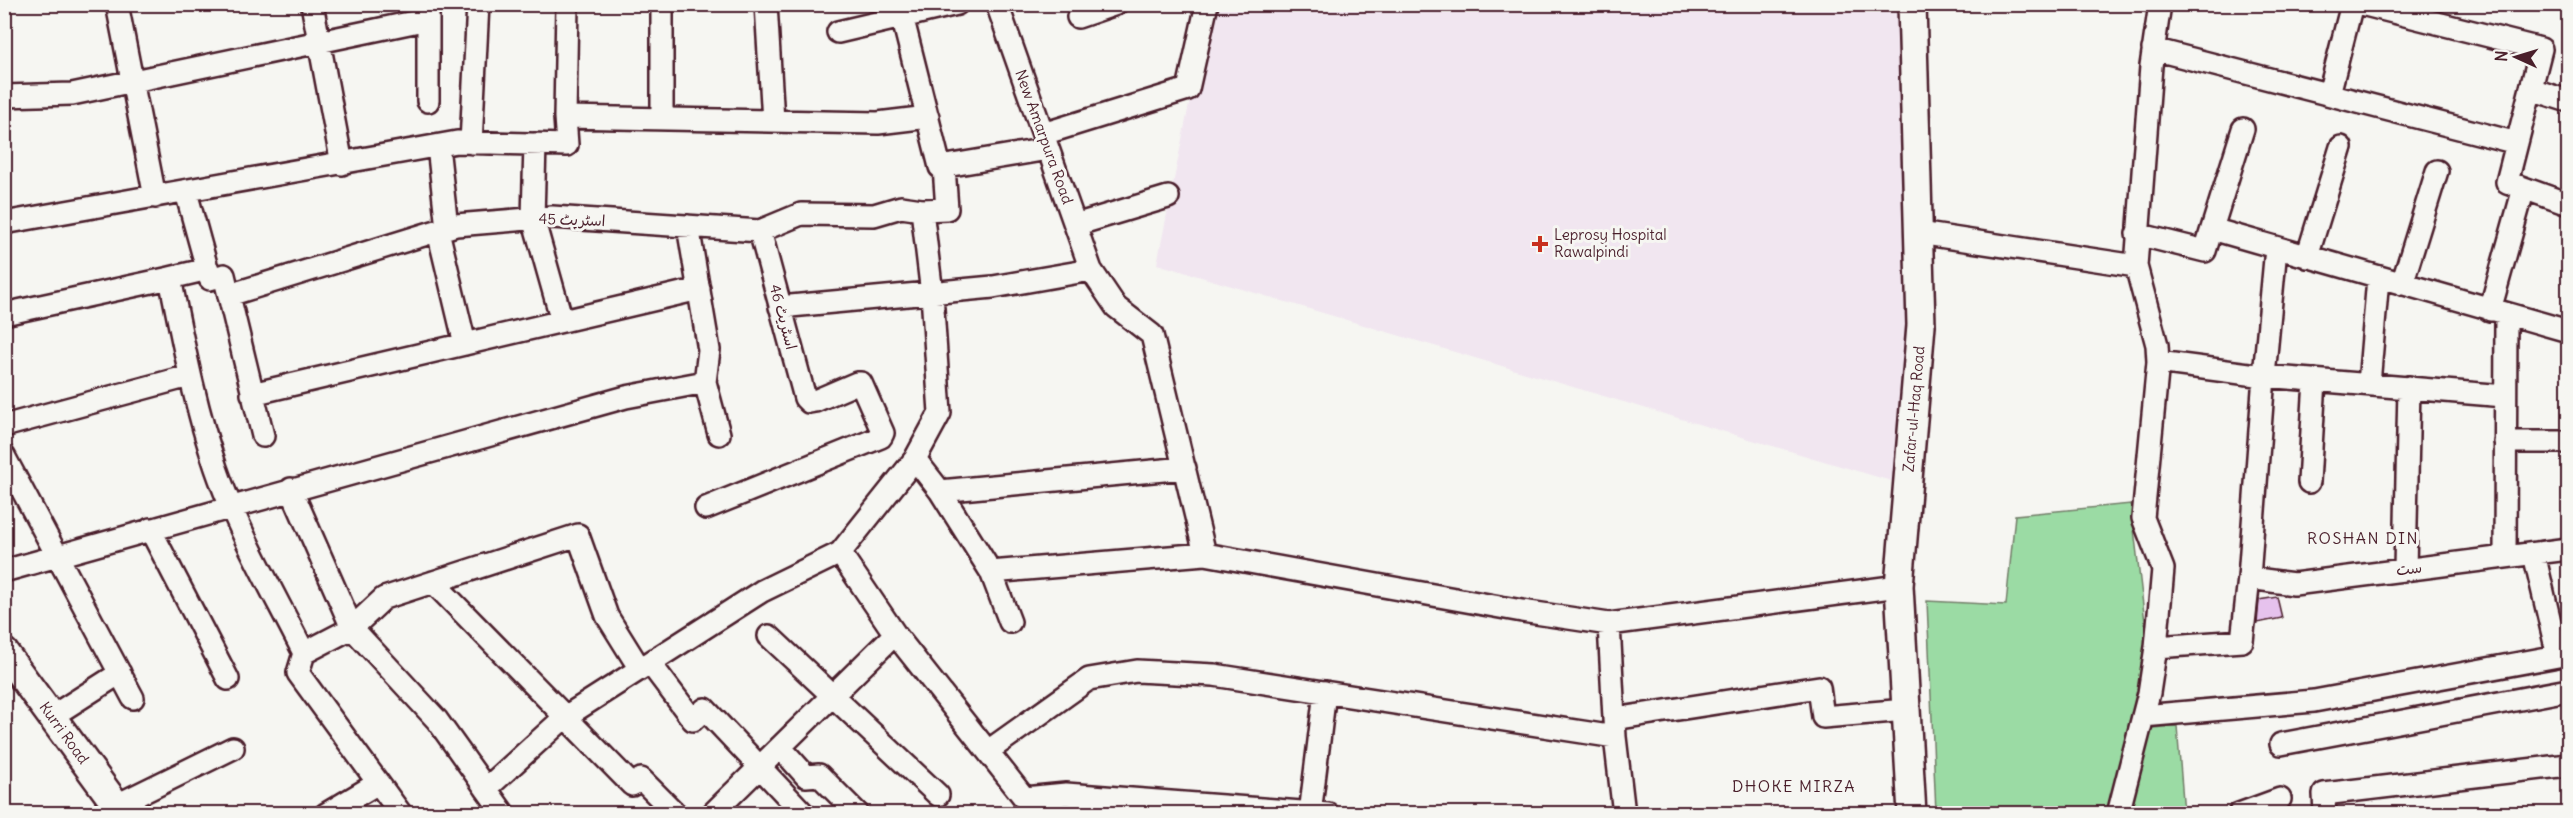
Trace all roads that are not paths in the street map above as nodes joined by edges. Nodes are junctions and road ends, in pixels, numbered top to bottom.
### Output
1 (117, 4) edge
2 (312, 4) edge
3 (478, 4) edge
4 (567, 4) edge
5 (662, 4) edge
6 (766, 4) edge
7 (957, 4) edge
8 (997, 4) edge
9 (1116, 4) edge
10 (1207, 4) edge
11 (1912, 4) edge
12 (2160, 4) edge
13 (2352, 4) edge
14 (2361, 4) edge
15 (901, 11) edge
16 (428, 12) edge
17 (1078, 17) dead end
18 (838, 32) dead end
19 (320, 42) junction
20 (2153, 49) junction
21 (132, 81) junction
22 (2531, 89) junction
23 (2329, 94) junction
24 (4, 96) edge
25 (428, 101) dead end
26 (2568, 101) edge
27 (565, 117) junction
28 (928, 117) junction
29 (662, 119) junction
30 (772, 121) junction
31 (2243, 129) dead end
32 (1046, 142) junction
33 (2517, 142) junction
34 (471, 143) junction
35 (535, 144) junction
36 (438, 146) junction
37 (2341, 147) dead end
38 (342, 164) junction
39 (944, 167) junction
40 (2437, 171) dead end
41 (2524, 188) junction
42 (186, 192) junction
43 (155, 197) junction
44 (1168, 197) dead end
45 (2568, 204) edge
46 (922, 210) junction
47 (533, 218) junction
48 (4, 224) edge
49 (1075, 225) junction
50 (688, 226) junction
51 (2212, 229) junction
52 (443, 230) junction
53 (760, 231) junction
54 (1919, 233) junction
55 (2137, 234) junction
56 (2276, 248) junction
57 (2307, 257) junction
58 (2136, 266) junction
59 (208, 269) junction
60 (1091, 270) junction
61 (170, 278) junction
62 (2378, 278) junction
63 (2402, 284) junction
64 (699, 289) junction
65 (932, 294) junction
66 (229, 295) junction
67 (780, 307) junction
68 (2498, 312) junction
69 (4, 314) edge
70 (562, 321) junction
71 (2568, 331) edge
72 (465, 344) junction
73 (2158, 362) junction
74 (2264, 375) junction
75 (189, 376) junction
76 (2315, 380) junction
77 (705, 382) junction
78 (2369, 384) junction
79 (2409, 387) junction
80 (252, 394) junction
81 (2505, 396) junction
82 (4, 426) edge
83 (718, 434) dead end
84 (263, 436) dead end
85 (2505, 442) junction
86 (2568, 442) edge
87 (4, 456) edge
88 (915, 459) junction
89 (1185, 468) junction
90 (2309, 482) dead end
91 (291, 489) junction
92 (940, 491) junction
93 (231, 506) junction
94 (706, 508) dead end
95 (150, 529) junction
96 (2568, 549) edge
97 (840, 553) junction
98 (1205, 554) junction
99 (2534, 554) junction
100 (57, 556) junction
101 (2505, 557) junction
102 (2405, 569) junction
103 (4, 571) edge
104 (991, 572) junction
105 (2249, 578) junction
106 (433, 582) junction
107 (1899, 586) junction
108 (1010, 622) dead end
109 (1609, 624) junction
110 (352, 628) junction
111 (895, 634) junction
112 (769, 636) dead end
113 (2156, 647) junction
114 (4, 652) edge
115 (304, 653) junction
116 (645, 666) junction
117 (120, 673) junction
118 (228, 679) dead end
119 (2568, 690) edge
120 (1325, 692) junction
121 (832, 695) junction
122 (133, 698) dead end
123 (1906, 710) junction
124 (2143, 716) junction
125 (51, 717) junction
126 (565, 717) junction
127 (1615, 728) junction
128 (2281, 744) dead end
129 (780, 747) junction
130 (233, 748) dead end
131 (988, 751) junction
132 (2568, 765) edge
133 (760, 766) junction
134 (378, 783) junction
135 (486, 789) junction
136 (938, 795) dead end
137 (2280, 799) dead end
138 (1031, 806) edge
139 (120, 809) edge
140 (1316, 812) edge
141 (326, 813) edge
142 (400, 813) edge
143 (504, 813) edge
144 (676, 813) edge
145 (712, 813) edge
146 (804, 813) edge
147 (858, 813) edge
148 (1624, 813) edge
149 (1912, 813) edge
150 (2118, 813) edge
151 (2239, 813) edge
152 (2325, 813) edge

1 - 21 street
2 - 19 street
3 - 34 street
4 - 27 street
5 - 29 street
6 - 30 street
7 - 15 street
8 - 32 street, New Amarpura Road
9 - 17 street
10 - 32 street
11 - 54 street, Zafar-ul-Haq Road
12 - 20 street
13 - 23 street
14 - 22 street
15 - 18 street
15 - 28 street
16 - 19 street
16 - 25 street
19 - 21 street
19 - 38 street
20 - 23 street
20 - 55 street
21 - 24 street
21 - 43 street
22 - 26 street
22 - 33 street
23 - 33 street
27 - 29 street
27 - 35 street
28 - 30 street
28 - 39 street
29 - 30 street
31 - 51 street
32 - 39 street
32 - 49 street, New Amarpura Road
33 - 41 street
34 - 35 street
34 - 36 street
35 - 47 street
36 - 38 street
36 - 52 street
37 - 57 street
38 - 42 street
39 - 46 street, اسٹریٹ 45
40 - 63 street
41 - 45 street
41 - 68 street
42 - 43 street
42 - 59 street
43 - 48 street
44 - 49 street
46 - 53 street, اسٹریٹ 45
46 - 65 street
47 - 50 street, اسٹریٹ 45
47 - 52 street, اسٹریٹ 45
47 - 70 street
49 - 60 street, New Amarpura Road
50 - 53 street, اسٹریٹ 45
50 - 64 street
51 - 55 street
51 - 56 street
52 - 66 street, اسٹریٹ 45
52 - 72 street
53 - 67 street, اسٹریٹ 46
54 - 58 street
54 - 107 street, Zafar-ul-Haq Road
55 - 58 street
56 - 57 street
56 - 74 street
57 - 62 street
58 - 73 street
59 - 61 street
59 - 66 street
60 - 65 street
60 - 89 street, New Amarpura Road
61 - 69 street
61 - 75 street
62 - 63 street
62 - 78 street
63 - 68 street
64 - 70 street
64 - 77 street
65 - 67 street
65 - 88 street
66 - 80 street
67 - 94 street, اسٹریٹ 46
68 - 71 street
68 - 81 street
70 - 72 street
72 - 80 street
73 - 74 street
73 - 113 street
74 - 76 street
74 - 105 street
75 - 82 street
75 - 93 street
76 - 78 street
76 - 90 street
77 - 83 street
77 - 91 street
78 - 79 street
79 - 81 street
79 - 102 street
80 - 84 street
81 - 85 street
85 - 86 street
85 - 101 street
87 - 100 street
88 - 92 street
88 - 97 street
89 - 92 street
89 - 98 street, New Amarpura Road
91 - 93 street
91 - 110 street
92 - 104 street
93 - 95 street
93 - 115 street
95 - 100 street
95 - 118 street
96 - 99 street, ست
97 - 111 street
97 - 116 street
98 - 104 street
98 - 109 street
99 - 101 street, ست
99 - 124 street
100 - 103 street
100 - 117 street
101 - 102 street, ست
102 - 105 street, ست
104 - 108 street
105 - 113 street
106 - 110 street
106 - 116 street
106 - 126 street
107 - 109 street
107 - 123 street, Zafar-ul-Haq Road
109 - 127 street
110 - 115 street
110 - 135 street
111 - 121 street
111 - 131 street
112 - 121 street
113 - 124 street
114 - 125 street, Kurri Road
115 - 134 street
116 - 126 street
116 - 133 street
117 - 122 street
117 - 125 street
119 - 128 street
120 - 127 street
120 - 131 street
120 - 140 street
121 - 129 street
121 - 136 street
123 - 127 street
123 - 149 street, Zafar-ul-Haq Road
124 - 150 street
125 - 139 street, Kurri Road
126 - 135 street
126 - 144 street
127 - 148 street
129 - 133 street
129 - 147 street
130 - 139 street
131 - 138 street
132 - 152 street
133 - 145 street
133 - 146 street
134 - 141 street
134 - 142 street
135 - 143 street
137 - 151 street
138 - 140 street

